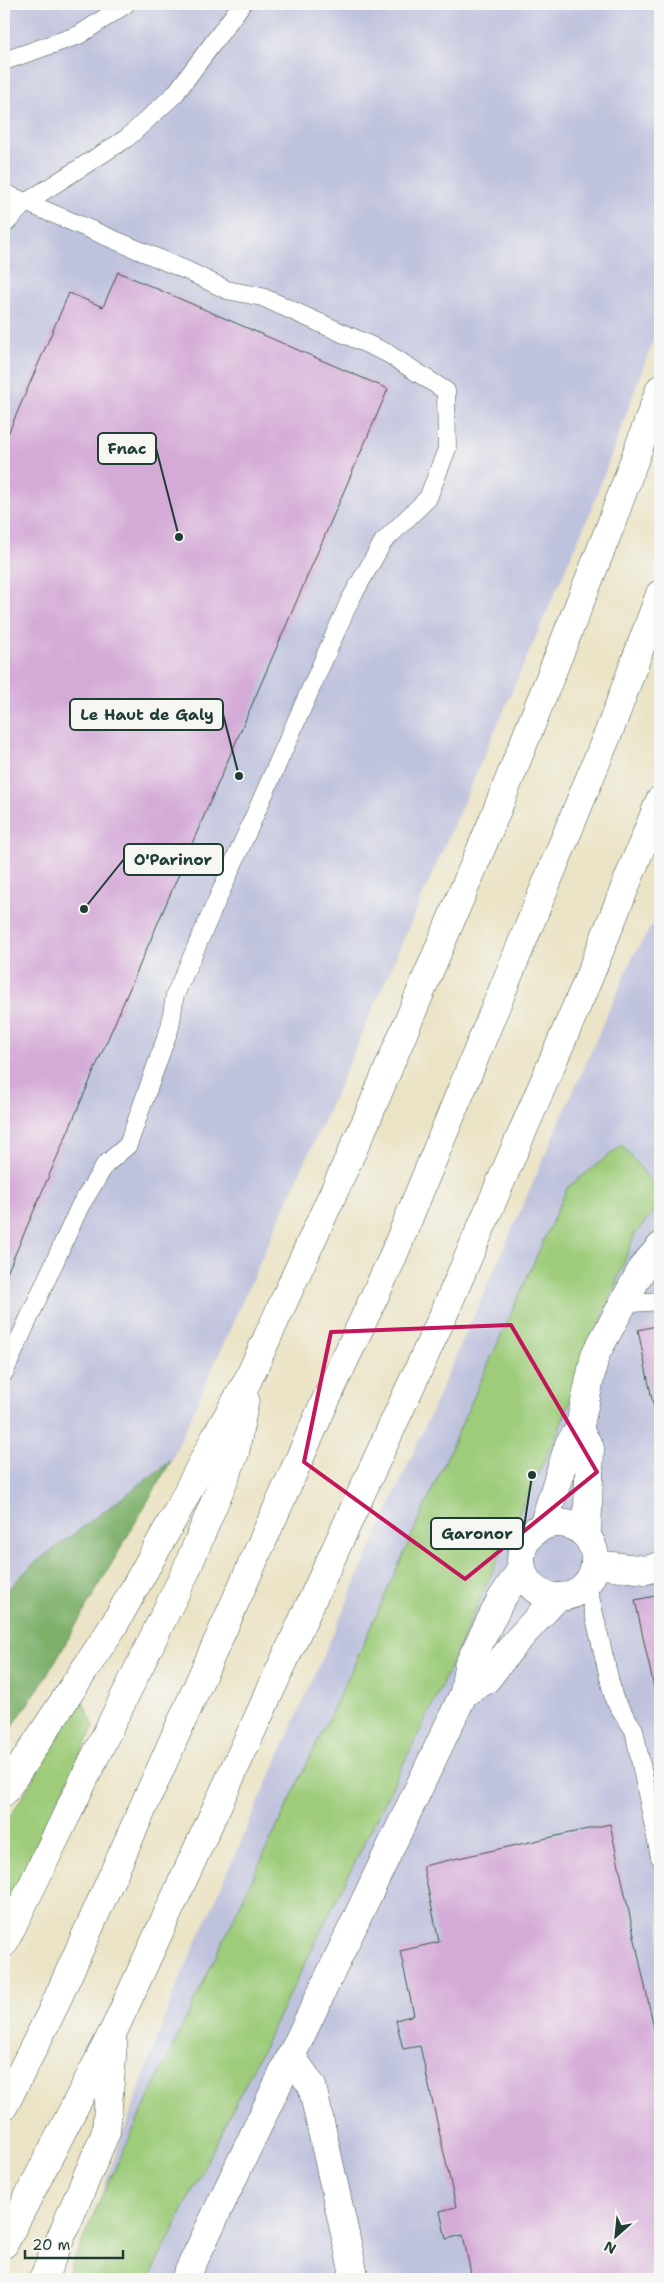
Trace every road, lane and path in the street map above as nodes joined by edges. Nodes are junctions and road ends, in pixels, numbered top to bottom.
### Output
1 (126, 4) edge
2 (242, 4) edge
3 (37, 50) junction
4 (4, 51) edge
5 (4, 61) edge
6 (4, 194) edge
7 (25, 203) junction
8 (4, 225) edge
9 (660, 389) edge
10 (660, 594) edge
11 (660, 800) edge
12 (660, 1247) edge
13 (625, 1300) junction
14 (660, 1301) edge
15 (4, 1374) edge
16 (247, 1382) junction
17 (579, 1430) junction
18 (543, 1526) junction
19 (588, 1537) junction
20 (660, 1566) edge
21 (522, 1568) junction
22 (591, 1574) junction
23 (557, 1597) junction
24 (464, 1693) junction
25 (4, 1792) edge
26 (660, 1857) edge
27 (4, 1943) edge
28 (114, 2030) junction
29 (292, 2056) junction
30 (4, 2106) edge
31 (4, 2244) edge
32 (43, 2279) edge
33 (185, 2279) edge
34 (355, 2279) edge

1 - 3 lane
2 - 7 lane
3 - 4 lane
3 - 5 lane
6 - 7 lane
7 - 8 lane
7 - 15 lane
9 - 16 main road
10 - 30 main road
11 - 28 main road
12 - 13 main road
13 - 14 lane
13 - 17 main road
16 - 25 main road
16 - 27 main road
17 - 18 main road
17 - 19 main road
18 - 19 main road
18 - 21 main road
19 - 22 main road
20 - 22 main road
21 - 23 main road
21 - 24 main road
22 - 23 main road
22 - 26 lane
23 - 24 main road
24 - 29 main road
28 - 31 main road
28 - 32 main road
29 - 33 main road
29 - 34 main road

